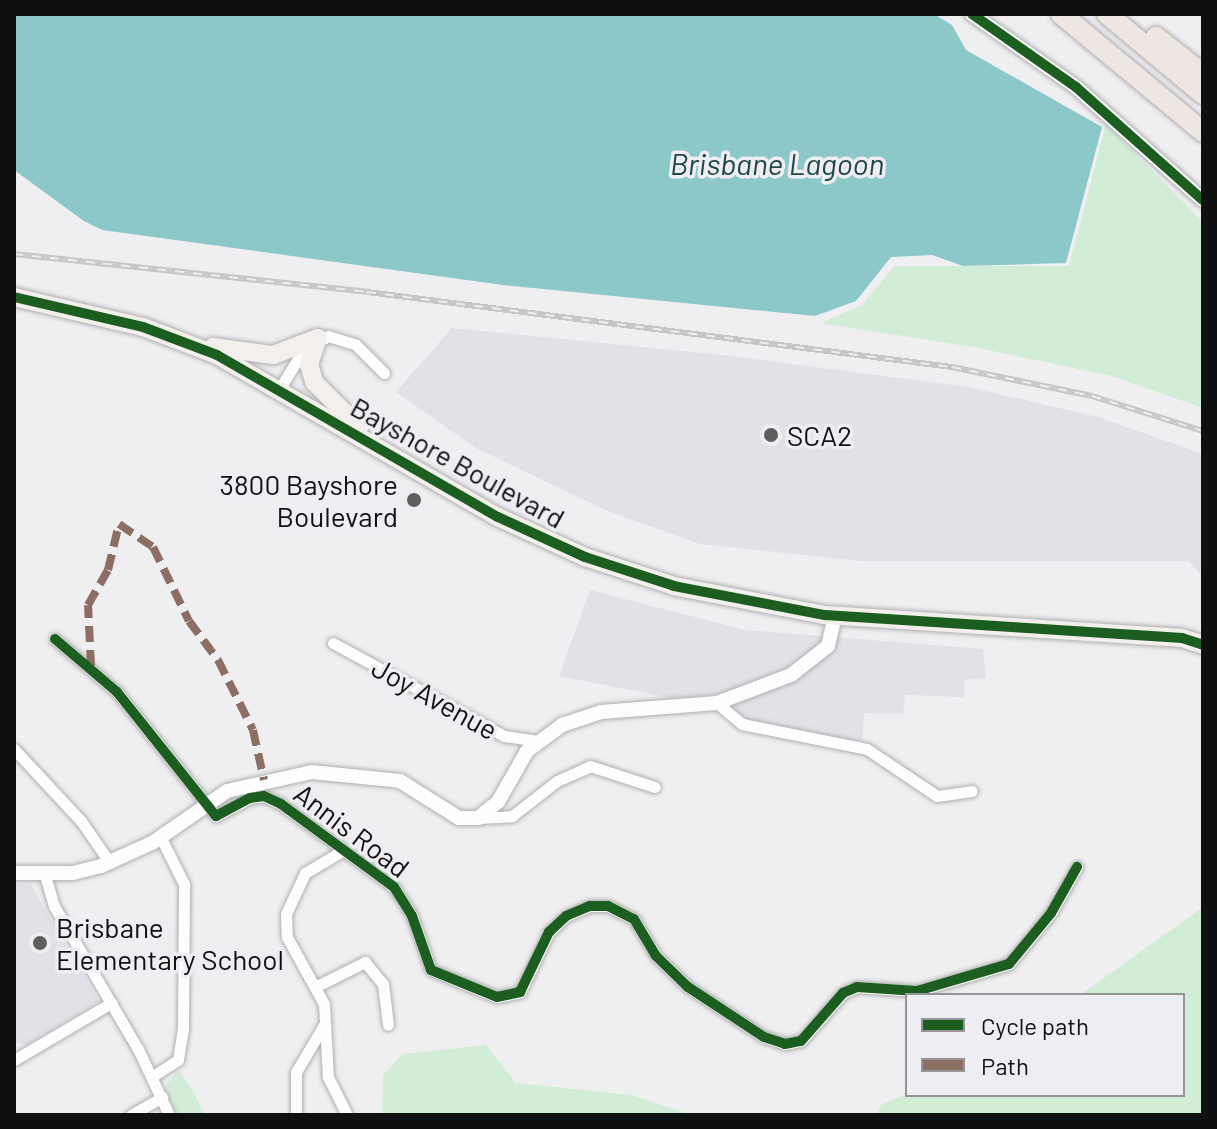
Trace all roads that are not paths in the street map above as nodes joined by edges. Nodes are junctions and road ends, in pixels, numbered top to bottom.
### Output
1 (972, 14) edge
2 (1061, 14) edge
3 (1107, 14) edge
4 (1122, 14) edge
5 (1203, 74) edge
6 (1203, 94) edge
7 (1203, 132) edge
8 (1203, 200) edge
9 (14, 297) edge
10 (318, 338) junction
11 (183, 341) junction
12 (384, 373) dead end
13 (280, 388) junction
14 (384, 451) junction
15 (835, 616) junction
16 (1203, 634) edge
17 (1182, 638) junction
18 (55, 639) dead end
19 (333, 643) dead end
20 (1203, 645) edge
21 (717, 703) junction
22 (539, 741) junction
23 (14, 749) edge
24 (655, 787) dead end
25 (972, 791) dead end
26 (206, 805) junction
27 (478, 818) junction
28 (161, 838) junction
29 (342, 851) junction
30 (110, 863) junction
31 (1077, 867) dead end
32 (14, 873) edge
33 (45, 875) junction
34 (317, 986) junction
35 (111, 1003) junction
36 (325, 1023) junction
37 (388, 1025) dead end
38 (14, 1060) edge
39 (153, 1076) junction
40 (162, 1097) junction
41 (131, 1115) edge
42 (169, 1115) edge
43 (296, 1115) edge
44 (347, 1115) edge

1 - 8 street
2 - 7 highway
3 - 6 highway
4 - 5 highway
9 - 11 main road, Bayshore Boulevard
10 - 11 main road
10 - 12 street
10 - 13 street
10 - 14 main road
11 - 13 main road, Bayshore Boulevard
13 - 14 main road, Bayshore Boulevard
14 - 15 main road, Bayshore Boulevard
15 - 17 main road, Bayshore Boulevard
15 - 21 street
16 - 17 main road, Bayshore Boulevard
17 - 20 main road, Bayshore Boulevard
18 - 26 street
19 - 22 street, Joy Avenue
21 - 22 street
21 - 25 street
22 - 27 street
23 - 30 street
24 - 27 street
26 - 27 street
26 - 28 street
26 - 29 street, Annis Road
28 - 30 street
28 - 39 street
29 - 31 street, Annis Road
29 - 34 street
30 - 33 street
32 - 33 street
33 - 35 street
34 - 36 street
34 - 37 street
35 - 38 street
35 - 39 street
36 - 43 street
36 - 44 street
39 - 40 street
40 - 41 street
40 - 42 street

